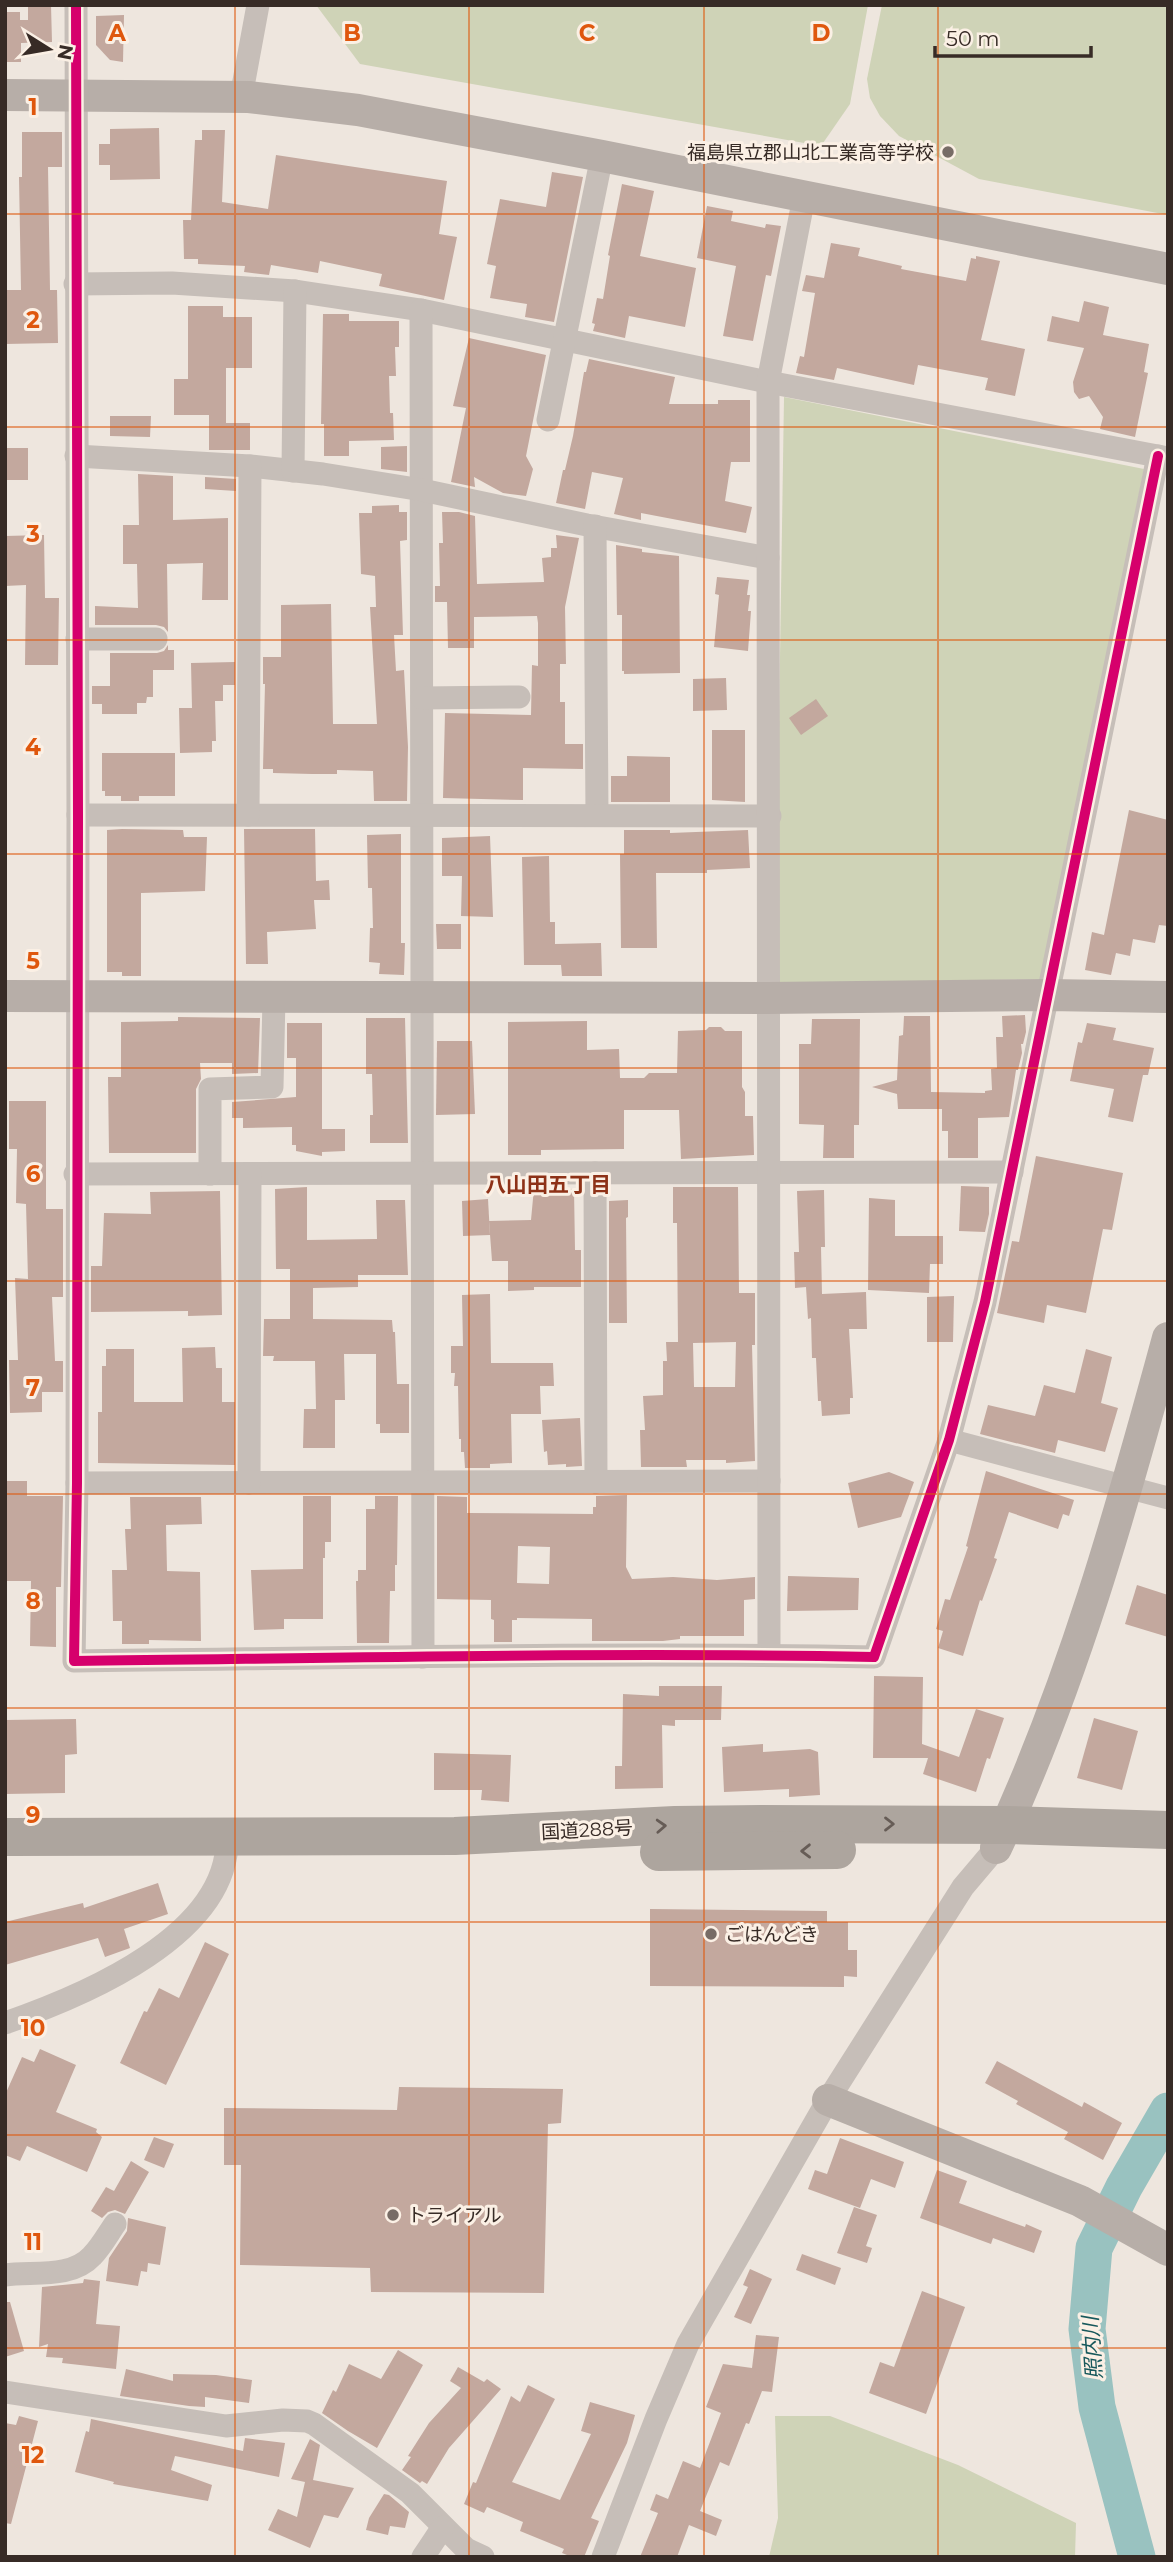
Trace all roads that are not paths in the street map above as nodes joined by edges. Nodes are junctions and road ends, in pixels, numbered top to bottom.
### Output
1 (76, 5) edge
2 (258, 5) edge
3 (5, 95) edge
4 (76, 95) junction
5 (241, 97) junction
6 (602, 156) junction
7 (804, 197) junction
8 (1168, 269) edge
9 (75, 284) junction
10 (295, 291) junction
11 (421, 310) junction
12 (564, 340) junction
13 (768, 382) junction
14 (548, 420) dead end
15 (76, 456) junction
16 (1163, 457) edge
17 (250, 466) junction
18 (293, 471) junction
19 (422, 490) junction
20 (595, 526) junction
21 (768, 558) junction
22 (76, 639) junction
23 (156, 639) dead end
24 (519, 697) dead end
25 (422, 698) junction
26 (78, 815) junction
27 (248, 815) junction
28 (421, 815) junction
29 (597, 816) junction
30 (770, 816) junction
31 (1048, 995) junction
32 (5, 996) edge
33 (76, 997) junction
34 (421, 997) junction
35 (1168, 997) edge
36 (274, 998) junction
37 (767, 998) junction
38 (768, 1172) junction
39 (1013, 1172) junction
40 (594, 1173) junction
41 (75, 1174) junction
42 (210, 1174) junction
43 (250, 1174) junction
44 (422, 1174) junction
45 (1168, 1338) edge
46 (949, 1440) junction
47 (769, 1481) junction
48 (596, 1482) junction
49 (77, 1483) junction
50 (249, 1483) junction
51 (422, 1483) junction
52 (1127, 1487) junction
53 (1168, 1498) edge
54 (769, 1655) junction
55 (423, 1657) junction
56 (1168, 1830) edge
57 (1002, 1836) junction
58 (5, 1838) edge
59 (227, 1845) junction
60 (1168, 1851) edge
61 (5, 1856) edge
62 (5, 2023) edge
63 (828, 2100) junction
64 (115, 2224) dead end
65 (1168, 2250) edge
66 (5, 2275) edge
67 (5, 2392) edge
68 (443, 2527) junction
69 (423, 2557) edge
70 (483, 2557) edge
71 (603, 2557) edge

1 - 4 street
2 - 5 street
3 - 4 street
4 - 5 street
4 - 9 street
5 - 6 street
6 - 7 street
6 - 12 street
7 - 8 street
7 - 13 street
9 - 10 street
9 - 15 street
10 - 11 street
10 - 18 street
11 - 12 street
11 - 19 street
12 - 13 street
12 - 14 street
13 - 16 street
13 - 21 street
15 - 17 street
15 - 22 street
16 - 31 street
17 - 18 street
17 - 27 street
18 - 19 street
19 - 20 street
19 - 25 street
20 - 21 street
20 - 29 street
21 - 30 street
22 - 23 street
22 - 26 street
24 - 25 street
25 - 28 street
26 - 27 street
26 - 33 street
27 - 28 street
28 - 29 street
28 - 34 street
29 - 30 street
30 - 37 street
31 - 35 street
31 - 37 street
31 - 39 street
32 - 33 street
33 - 36 street
33 - 41 street
34 - 36 street
34 - 37 street
34 - 44 street
36 - 42 street
37 - 38 street
38 - 39 street
38 - 40 street
38 - 47 street
39 - 46 street
40 - 44 street
40 - 48 street
41 - 42 street
41 - 49 street
42 - 43 street
43 - 44 street
43 - 50 street
44 - 51 street
45 - 52 street
46 - 52 street
46 - 54 street
47 - 48 street
47 - 54 street
48 - 51 street
49 - 50 street
49 - 55 street
50 - 51 street
51 - 55 street
52 - 53 street
52 - 57 street
54 - 55 street
56 - 57 highway, 国道288号
57 - 59 highway, 国道288号
57 - 60 highway, 国道288号
57 - 63 street
58 - 59 highway, 国道288号
59 - 61 highway, 国道288号
59 - 62 street
63 - 65 street
63 - 71 street
64 - 66 street
67 - 68 street
68 - 69 street
68 - 70 street

